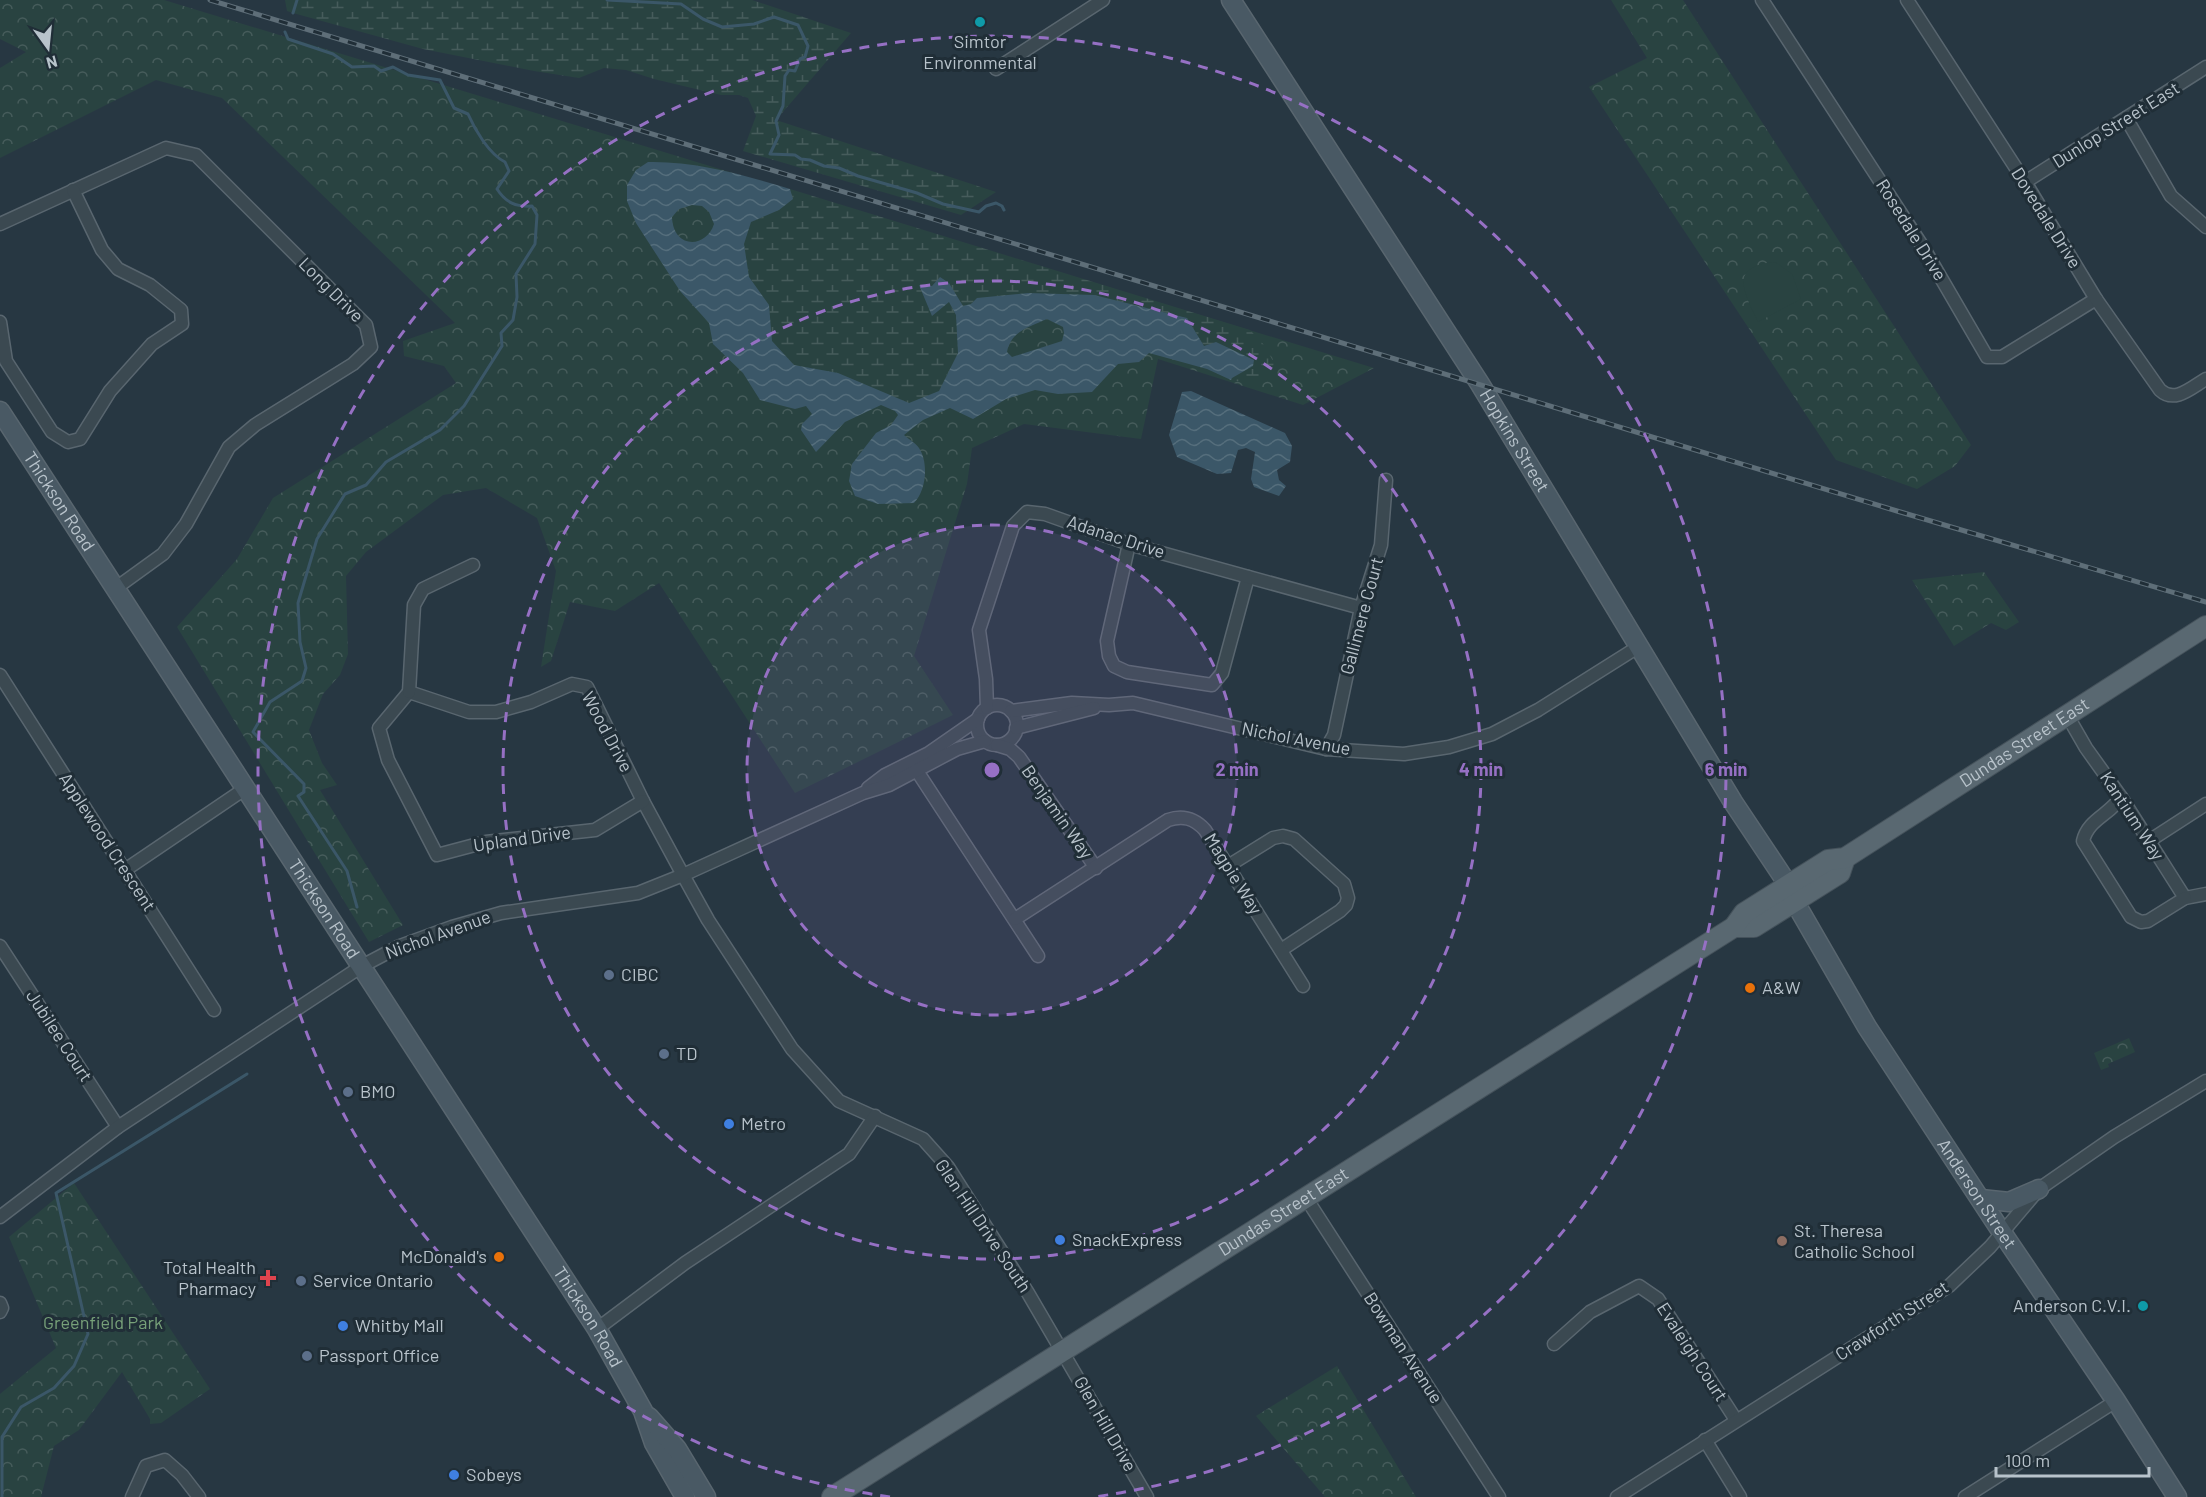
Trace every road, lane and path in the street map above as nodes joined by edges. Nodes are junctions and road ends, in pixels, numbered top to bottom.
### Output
1 (1103, 0) edge
2 (1231, 0) edge
3 (1762, 0) edge
4 (1907, 0) edge
5 (2206, 67) edge
6 (996, 69) dead end
7 (2126, 118) junction
8 (2025, 182) junction
9 (73, 190) junction
10 (0, 224) edge
11 (2206, 227) edge
12 (2096, 299) junction
13 (0, 322) edge
14 (2206, 379) edge
15 (0, 411) edge
16 (1386, 480) dead end
17 (1128, 544) junction
18 (473, 565) dead end
19 (1248, 577) junction
20 (116, 588) junction
21 (1361, 608) junction
22 (2206, 626) edge
23 (1638, 647) junction
24 (0, 675) edge
25 (409, 692) junction
26 (1109, 705) junction
27 (992, 707) junction
28 (1011, 711) junction
29 (2067, 715) junction
30 (978, 719) junction
31 (1015, 731) junction
32 (984, 741) junction
33 (997, 745) junction
34 (1326, 749) junction
35 (1019, 757) junction
36 (917, 771) junction
37 (246, 788) junction
38 (862, 793) junction
39 (2121, 797) junction
40 (643, 801) junction
41 (2206, 804) edge
42 (2149, 841) junction
43 (1228, 866) junction
44 (1096, 868) junction
45 (124, 870) junction
46 (683, 875) junction
47 (1791, 893) junction
48 (2206, 894) edge
49 (2185, 898) junction
50 (1015, 919) junction
51 (0, 946) edge
52 (1281, 950) junction
53 (1038, 956) dead end
54 (362, 966) junction
55 (1303, 986) dead end
56 (214, 1010) dead end
57 (2206, 1081) edge
58 (875, 1116) junction
59 (117, 1127) junction
60 (2039, 1189) junction
61 (1306, 1198) junction
62 (1981, 1199) junction
63 (2, 1210) edge
64 (2001, 1231) junction
65 (0, 1303) edge
66 (0, 1312) edge
67 (597, 1329) junction
68 (1554, 1344) dead end
69 (1063, 1351) junction
70 (2116, 1401) junction
71 (643, 1411) junction
72 (1736, 1420) junction
73 (1705, 1440) junction
74 (132, 1497) edge
75 (199, 1497) edge
76 (685, 1497) edge
77 (706, 1497) edge
78 (832, 1497) edge
79 (1147, 1497) edge
80 (1499, 1497) edge
81 (1617, 1497) edge
82 (1740, 1497) edge
83 (1965, 1497) edge
84 (2177, 1497) edge

1 - 6 street
2 - 23 main road, Hopkins Street
3 - 12 street, Rosedale Drive
4 - 8 street, Dovedale Drive
5 - 7 street, Dunlop Street East
7 - 8 street, Dunlop Street East
7 - 11 street
8 - 12 street, Dovedale Drive
9 - 10 street
9 - 13 street
9 - 20 street, Long Drive
12 - 14 street, Dovedale Drive
15 - 20 main road, Thickson Road
16 - 21 street, Gallimere Court
17 - 19 street, Adanac Drive
17 - 19 street
17 - 27 street, Adanac Drive
18 - 25 street
19 - 21 street, Adanac Drive
20 - 37 main road, Thickson Road
21 - 34 street, Gallimere Court
22 - 29 main road, Dundas Street East
23 - 34 street, Nichol Avenue
23 - 47 main road, Hopkins Street
24 - 45 street, Applewood Crescent
25 - 40 street, Wood Drive
25 - 40 street, Upland Drive
26 - 28 street, Nichol Avenue
26 - 31 street, Nichol Avenue
26 - 34 street, Nichol Avenue
27 - 28 street
27 - 30 street
28 - 31 street
29 - 39 street, Kantium Way
29 - 47 main road, Dundas Street East
30 - 32 street
30 - 38 street, Nichol Avenue
31 - 33 street
31 - 35 street, Benjamin Way
32 - 33 street
32 - 36 street, Nichol Avenue
33 - 35 street, Benjamin Way
35 - 44 street, Benjamin Way
36 - 38 street, Nichol Avenue
36 - 50 street
37 - 45 street
37 - 54 main road, Thickson Road
38 - 46 street, Nichol Avenue
39 - 42 street, Kantium Way
39 - 49 street
40 - 46 street, Wood Drive
41 - 42 street
42 - 49 street, Kantium Way
43 - 44 street, Magpie Way
43 - 52 street, Magpie Way
43 - 52 street
44 - 50 street, Magpie Way
45 - 56 street, Applewood Crescent
46 - 54 street, Nichol Avenue
46 - 58 street, Glen Hill Drive South
47 - 61 main road, Dundas Street East
47 - 62 main road, Anderson Street
48 - 49 street
50 - 53 street
51 - 59 street, Jubilee Court
52 - 55 street, Magpie Way
54 - 59 street, Nichol Avenue
54 - 67 main road, Thickson Road
57 - 60 street, Crawforth Street
58 - 67 street
58 - 69 street, Glen Hill Drive South
59 - 63 street, Nichol Avenue
60 - 62 main road
60 - 64 street, Crawforth Street
61 - 69 main road, Dundas Street East
61 - 80 street, Bowman Avenue
62 - 64 main road, Anderson Street
64 - 70 main road, Anderson Street
64 - 72 street, Crawforth Street
65 - 66 street
67 - 71 main road, Thickson Road
68 - 72 street, Evaleigh Court
69 - 78 main road, Dundas Street East
69 - 79 street, Glen Hill Drive
70 - 83 street
70 - 84 main road, Anderson Street
71 - 76 main road, Thickson Road
71 - 77 main road, Thickson Road
72 - 73 street, Crawforth Street
73 - 81 street, Crawforth Street
73 - 82 street
74 - 75 street

